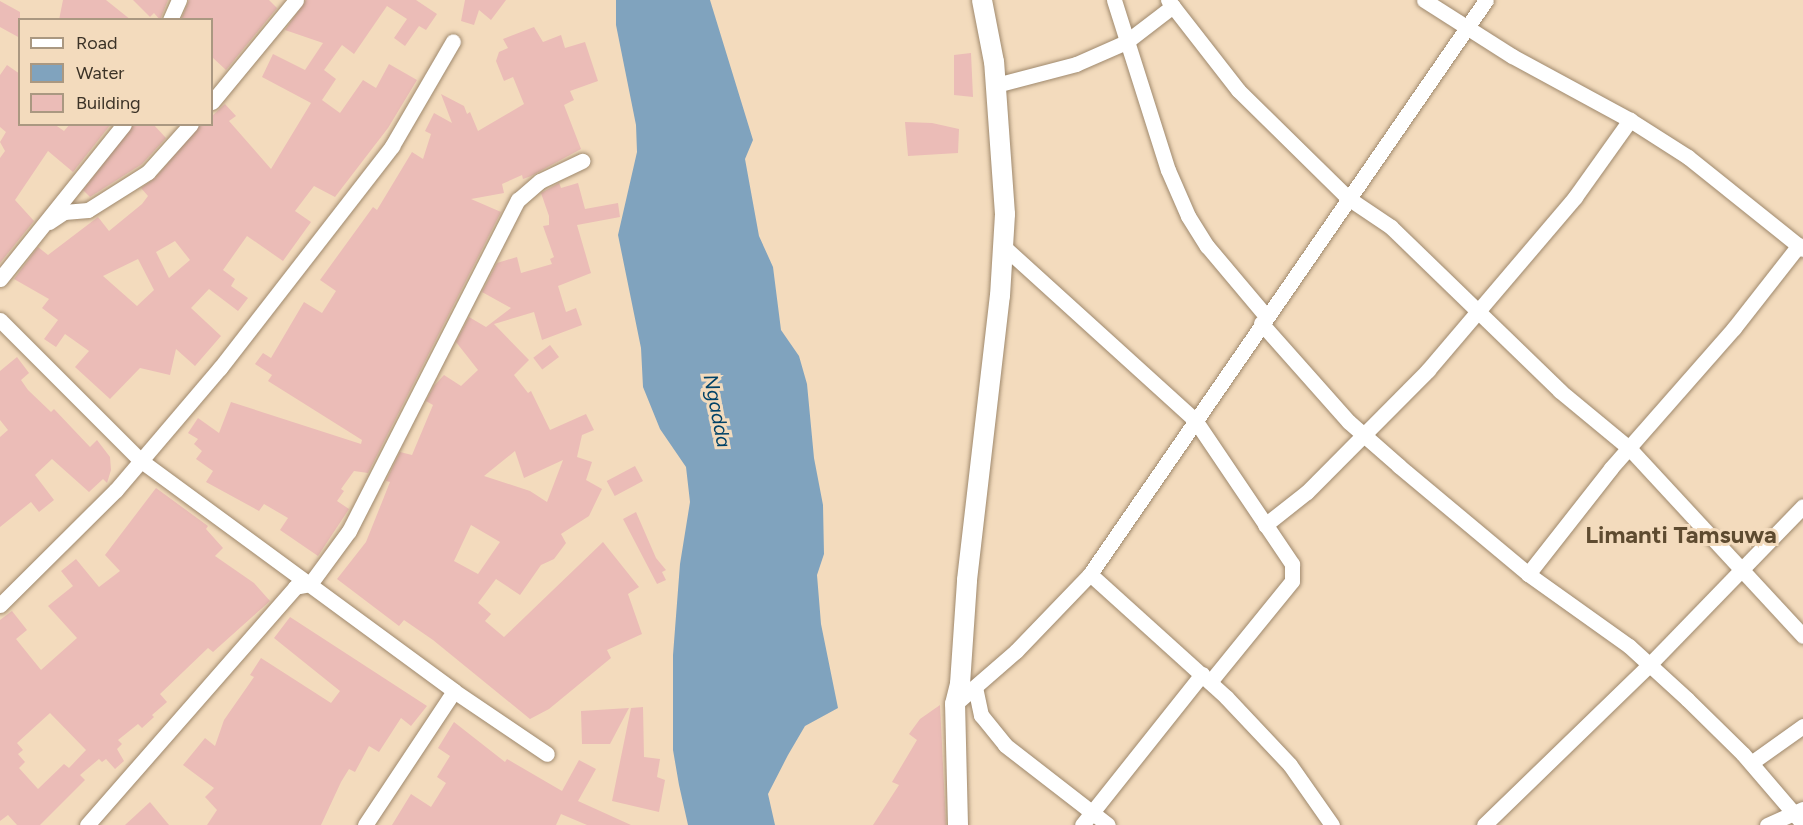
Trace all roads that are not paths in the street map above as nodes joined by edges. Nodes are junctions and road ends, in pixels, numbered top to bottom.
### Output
1 (179, 0) edge
2 (296, 0) edge
3 (982, 0) edge
4 (1114, 0) edge
5 (1424, 0) edge
6 (1486, 0) edge
7 (1170, 3) edge
8 (171, 18) edge
9 (1468, 29) junction
10 (453, 41) dead end
11 (1126, 42) junction
12 (996, 86) junction
13 (213, 101) edge
14 (1630, 120) junction
15 (122, 126) edge
16 (189, 126) edge
17 (582, 160) dead end
18 (1348, 198) junction
19 (37, 229) junction
20 (1003, 246) junction
21 (1801, 247) edge
22 (0, 279) edge
23 (1479, 314) junction
24 (0, 320) edge
25 (1263, 320) junction
26 (1195, 420) junction
27 (1365, 436) junction
28 (1629, 448) junction
29 (140, 460) junction
30 (1803, 506) edge
31 (1265, 525) junction
32 (1743, 570) junction
33 (1090, 574) junction
34 (1528, 574) junction
35 (310, 584) junction
36 (0, 605) edge
37 (1803, 636) edge
38 (1649, 665) junction
39 (1206, 678) junction
40 (975, 687) junction
41 (454, 691) junction
42 (955, 704) junction
43 (1803, 726) edge
44 (547, 754) dead end
45 (1751, 763) junction
46 (1092, 812) junction
47 (1800, 816) edge
48 (368, 824) edge
49 (87, 825) edge
50 (958, 825) edge
51 (1082, 825) edge
52 (1108, 825) edge
53 (1332, 825) edge
54 (1484, 825) edge
55 (1767, 825) edge

1 - 8 street
2 - 13 street
3 - 12 street
4 - 11 street
5 - 9 street
6 - 9 street
7 - 11 street
7 - 18 street
9 - 14 street
9 - 18 street
10 - 29 street
11 - 12 street
11 - 25 street
12 - 20 street
14 - 21 street
14 - 23 street
15 - 19 street
16 - 19 street
17 - 35 street
18 - 23 street
18 - 25 street
19 - 22 street
20 - 26 street
20 - 42 street
21 - 28 street
23 - 27 street
23 - 28 street
24 - 29 street
25 - 26 street
25 - 27 street
26 - 31 street
26 - 33 street
27 - 31 street
27 - 34 street
28 - 32 street
28 - 34 street
29 - 35 street
29 - 36 street
30 - 32 street
31 - 39 street
32 - 37 street
32 - 38 street
33 - 39 street
33 - 40 street
34 - 38 street
35 - 41 street
35 - 49 street
38 - 45 street
38 - 54 street
39 - 46 street
39 - 53 street
40 - 42 street
40 - 46 street
41 - 44 street
41 - 48 street
42 - 50 street
43 - 45 street
45 - 47 street
46 - 51 street
46 - 52 street
47 - 55 street

